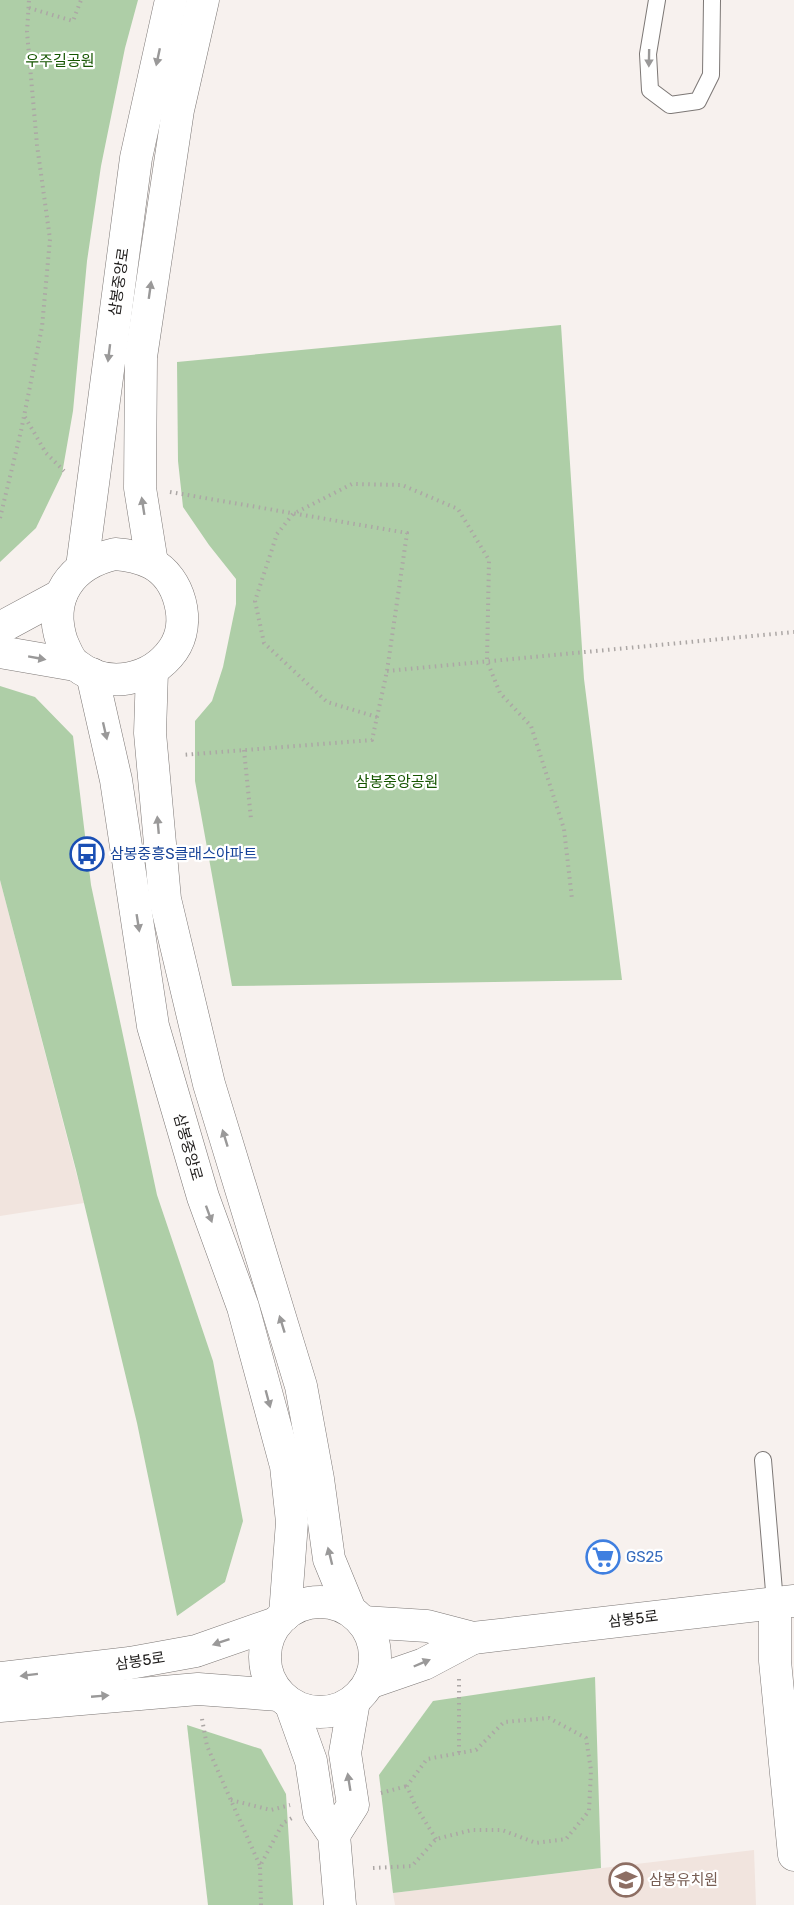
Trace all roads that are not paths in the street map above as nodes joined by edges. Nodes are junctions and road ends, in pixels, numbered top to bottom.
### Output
1 (171, 0) edge
2 (203, 0) edge
3 (657, 0) edge
4 (712, 0) edge
5 (152, 563) junction
6 (82, 567) junction
7 (61, 595) junction
8 (0, 628) edge
9 (0, 652) edge
10 (83, 669) junction
11 (152, 671) junction
12 (763, 1460) dead end
13 (784, 1602) edge
14 (357, 1616) junction
15 (280, 1619) junction
16 (473, 1638) junction
17 (0, 1678) edge
18 (362, 1692) junction
19 (285, 1700) junction
20 (0, 1706) edge
21 (790, 1763) edge
22 (334, 1835) junction
23 (794, 1855) edge
24 (340, 1905) edge

1 -> 6 street, 삼봉중앙로
5 -> 2 street
3 -> 4 lane
5 - 6 street
5 - 11 street
6 - 7 street
7 - 8 street
7 - 10 street, 삼봉중앙로
9 -> 10 street
10 - 11 street
10 -> 15 street, 삼봉중앙로
14 -> 11 street
12 - 13 lane
13 - 16 street, 삼봉5로
13 - 21 street
14 - 15 street
14 - 16 street, 삼봉5로
14 - 18 street
15 -> 17 street, 삼봉5로
15 - 19 street, 삼봉중앙로
18 -> 16 street, 삼봉5로
18 - 19 street
22 -> 18 street
20 -> 19 street, 삼봉5로
19 - 22 street, 삼봉중앙로
21 - 23 street
22 - 24 street, 삼봉중앙로

